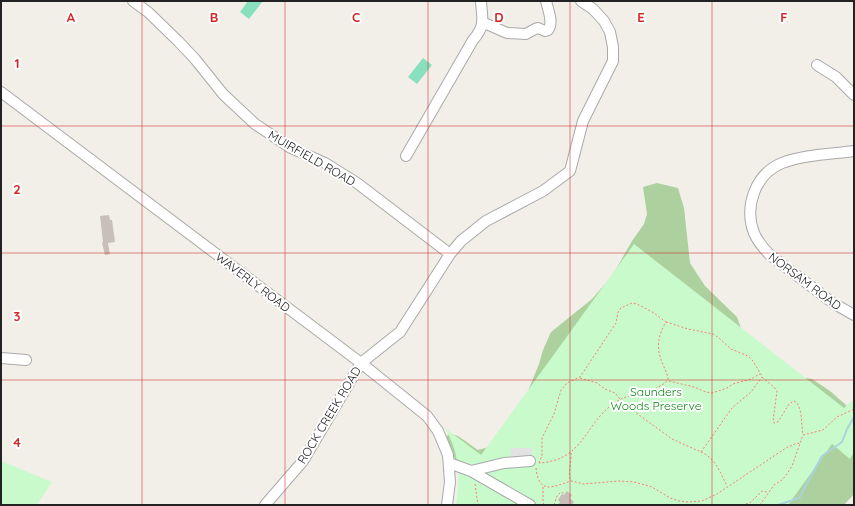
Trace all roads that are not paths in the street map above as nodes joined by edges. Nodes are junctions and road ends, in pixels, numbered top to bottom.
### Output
1 (133, 1) edge
2 (481, 1) edge
3 (546, 1) edge
4 (581, 1) edge
5 (482, 22) junction
6 (817, 65) dead end
7 (1, 92) edge
8 (854, 95) edge
9 (854, 151) edge
10 (406, 156) dead end
11 (450, 254) junction
12 (854, 315) edge
13 (1, 358) edge
14 (26, 360) dead end
15 (361, 363) junction
16 (449, 463) junction
17 (536, 463) road end
18 (473, 472) junction
19 (265, 505) edge
20 (447, 505) edge
21 (530, 505) edge

1 - 11 street, MUIRFIELD ROAD
2 - 5 street
3 - 5 street
4 - 11 street, ROCK CREEK ROAD
5 - 10 street
6 - 8 street
7 - 15 street, WAVERLY ROAD
9 - 12 street, NORSAM ROAD
11 - 15 street, ROCK CREEK ROAD
13 - 14 street
15 - 16 street, WAVERLY ROAD
15 - 19 street, ROCK CREEK ROAD
16 - 18 street
16 - 20 street, WAVERLY ROAD
17 - 18 street
18 - 21 street

